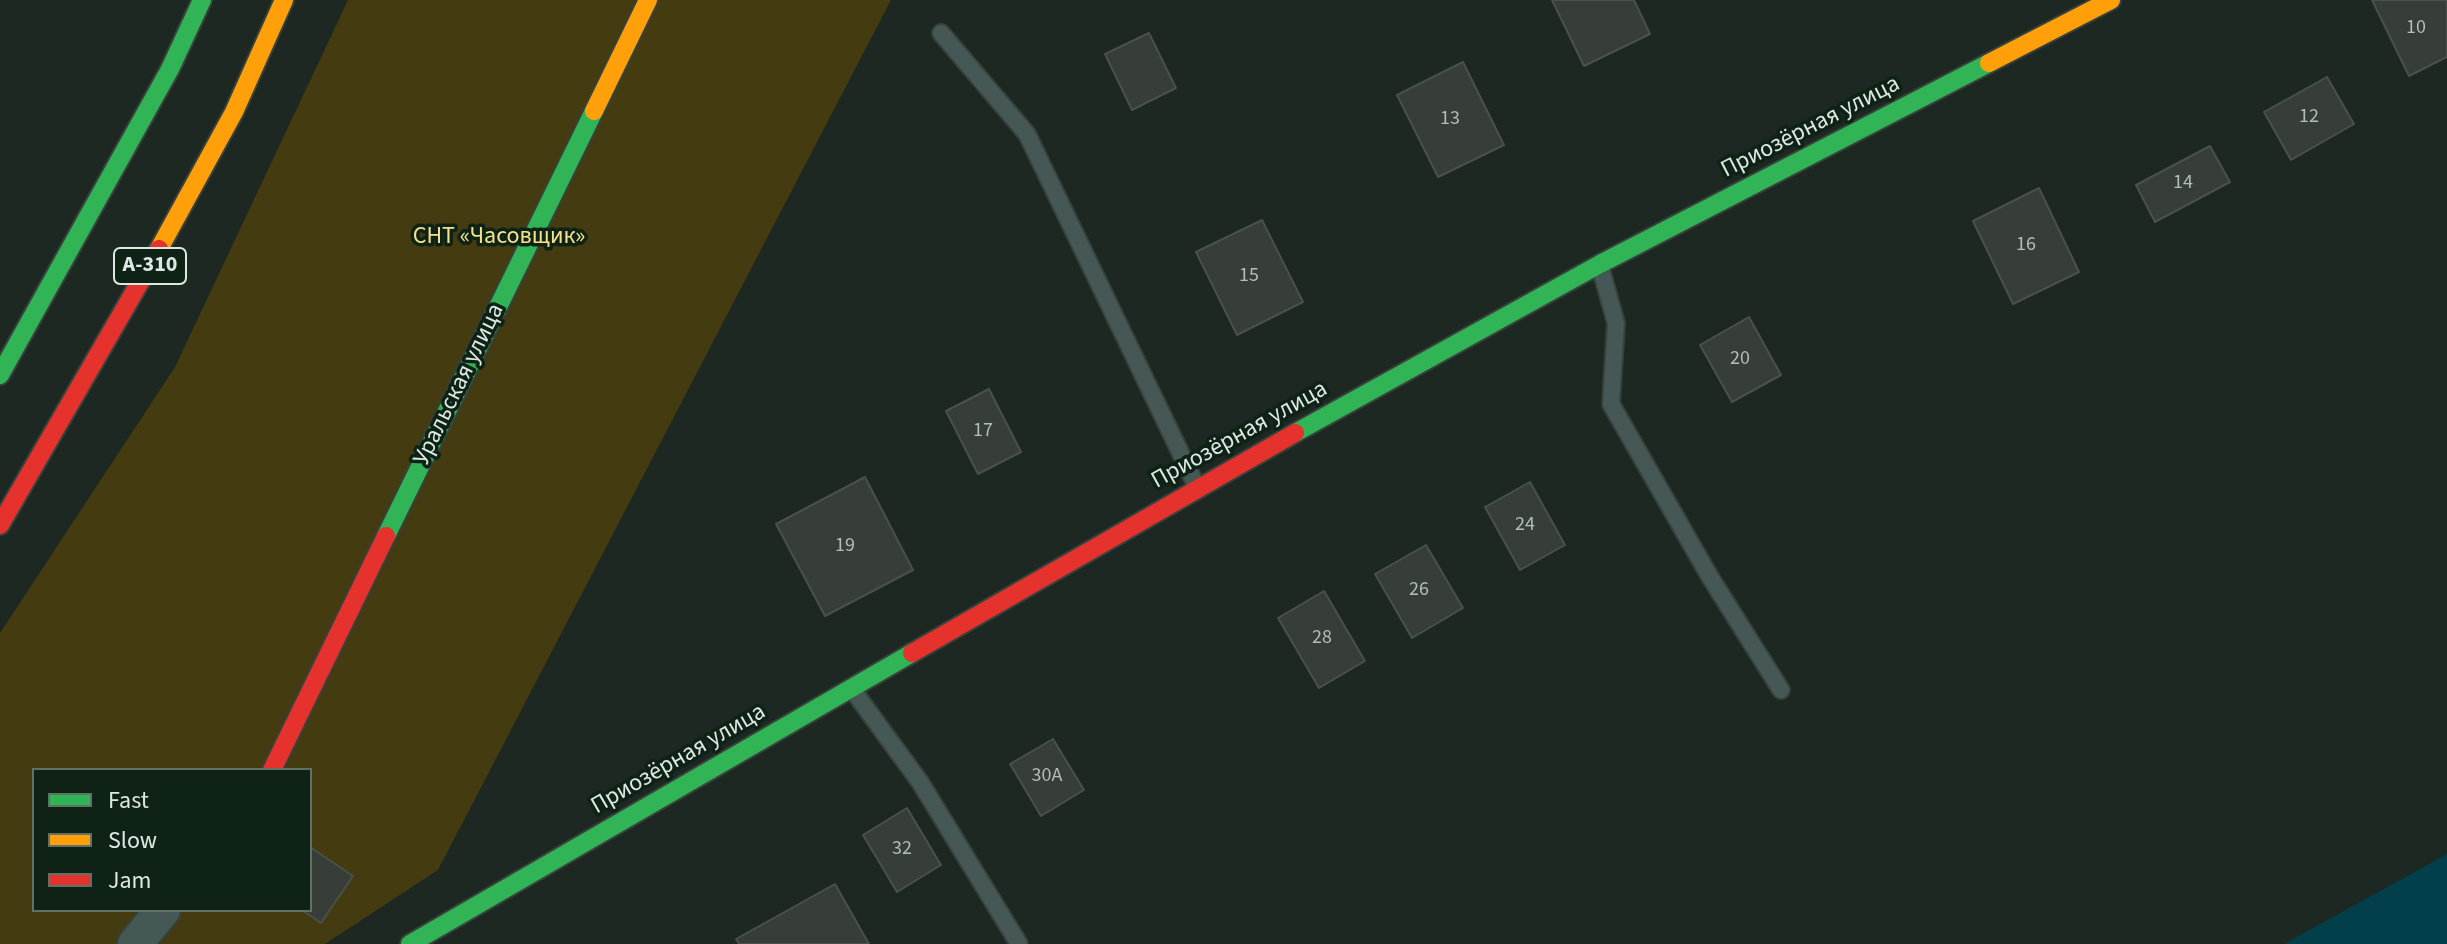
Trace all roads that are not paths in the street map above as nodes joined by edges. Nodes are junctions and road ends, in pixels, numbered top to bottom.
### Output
1 (202, 0) edge
2 (284, 0) edge
3 (648, 0) edge
4 (2111, 0) edge
5 (941, 33) dead end
6 (1600, 264) junction
7 (0, 375) edge
8 (1197, 487) junction
9 (0, 525) edge
10 (851, 687) junction
11 (1781, 690) dead end
12 (273, 768) edge
13 (161, 912) edge
14 (135, 944) edge
15 (410, 944) edge
16 (1019, 944) edge

1 - 7 street
2 - 9 street, А-310
3 - 12 street, Уральская улица
4 - 6 street, Приозёрная улица
5 - 8 lane
6 - 8 street, Приозёрная улица
6 - 11 lane
8 - 10 street, Приозёрная улица
10 - 15 street, Приозёрная улица
10 - 16 lane
13 - 14 street

